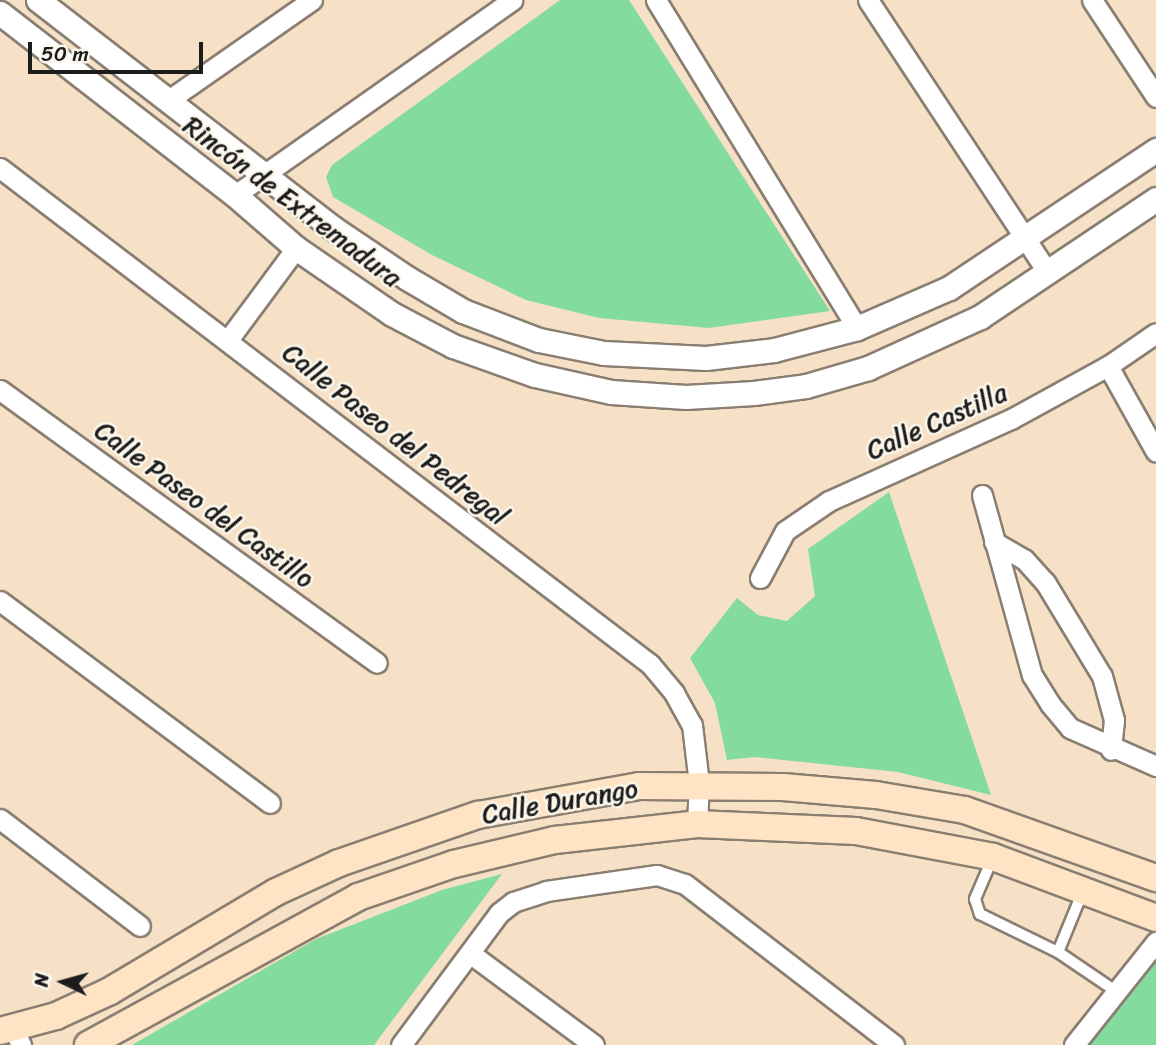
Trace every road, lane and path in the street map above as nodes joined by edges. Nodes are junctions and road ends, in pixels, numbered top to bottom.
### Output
1 (38, 0) edge
2 (312, 0) edge
3 (512, 0) edge
4 (656, 0) edge
5 (868, 0) edge
6 (1092, 0) edge
7 (0, 13) edge
8 (1156, 97) edge
9 (170, 99) junction
10 (1156, 150) edge
11 (0, 168) edge
12 (264, 173) junction
13 (236, 195) junction
14 (1156, 199) edge
15 (1026, 241) junction
16 (296, 248) junction
17 (1048, 273) junction
18 (857, 328) junction
19 (1156, 333) edge
20 (228, 340) junction
21 (1108, 366) junction
22 (0, 390) edge
23 (1156, 452) edge
24 (982, 495) dead end
25 (994, 542) junction
26 (760, 578) dead end
27 (0, 601) edge
28 (377, 663) dead end
29 (1111, 750) junction
30 (1156, 766) edge
31 (699, 784) junction
32 (270, 803) dead end
33 (0, 819) edge
34 (697, 824) junction
35 (993, 858) junction
36 (1156, 878) edge
37 (1083, 889) junction
38 (1156, 918) edge
39 (140, 926) dead end
40 (1156, 942) edge
41 (1058, 952) junction
42 (471, 954) junction
43 (1117, 992) junction
44 (11, 1034) edge
45 (88, 1045) edge
46 (401, 1045) edge
47 (594, 1045) edge
48 (894, 1045) edge
49 (1074, 1045) edge

1 - 9 street, Rincón de Extremadura
2 - 9 street
3 - 12 street
4 - 18 street
5 - 15 street
6 - 8 street
7 - 13 street, Rincón de Extremadura
9 - 12 street, Rincón de Extremadura
10 - 15 street, Rincón de Extremadura
11 - 20 street, Calle Paseo del Pedregal
12 - 13 street
12 - 18 street, Rincón de Extremadura
13 - 16 street, Rincón de Extremadura
14 - 17 street, Rincón de Extremadura
15 - 17 street
15 - 18 street, Rincón de Extremadura
16 - 17 street, Rincón de Extremadura
16 - 20 street
19 - 21 street, Calle Castilla
20 - 31 street, Calle Paseo del Pedregal
21 - 23 street
21 - 26 street, Calle Castilla
22 - 28 street, Calle Paseo del Castillo
24 - 25 street
25 - 29 street
25 - 29 street
27 - 32 street
29 - 30 street
31 - 34 street, Calle Paseo del Pedregal
31 - 36 main road, Calle Durango
31 - 44 main road, Calle Durango
33 - 39 street
34 - 35 main road, Calle Durango
34 - 45 main road, Calle Durango
35 - 37 main road, Calle Durango
35 - 41 lane
37 - 38 main road, Calle Durango
37 - 41 lane
40 - 43 street
41 - 43 lane
42 - 46 street
42 - 47 street
42 - 48 street
43 - 49 street

